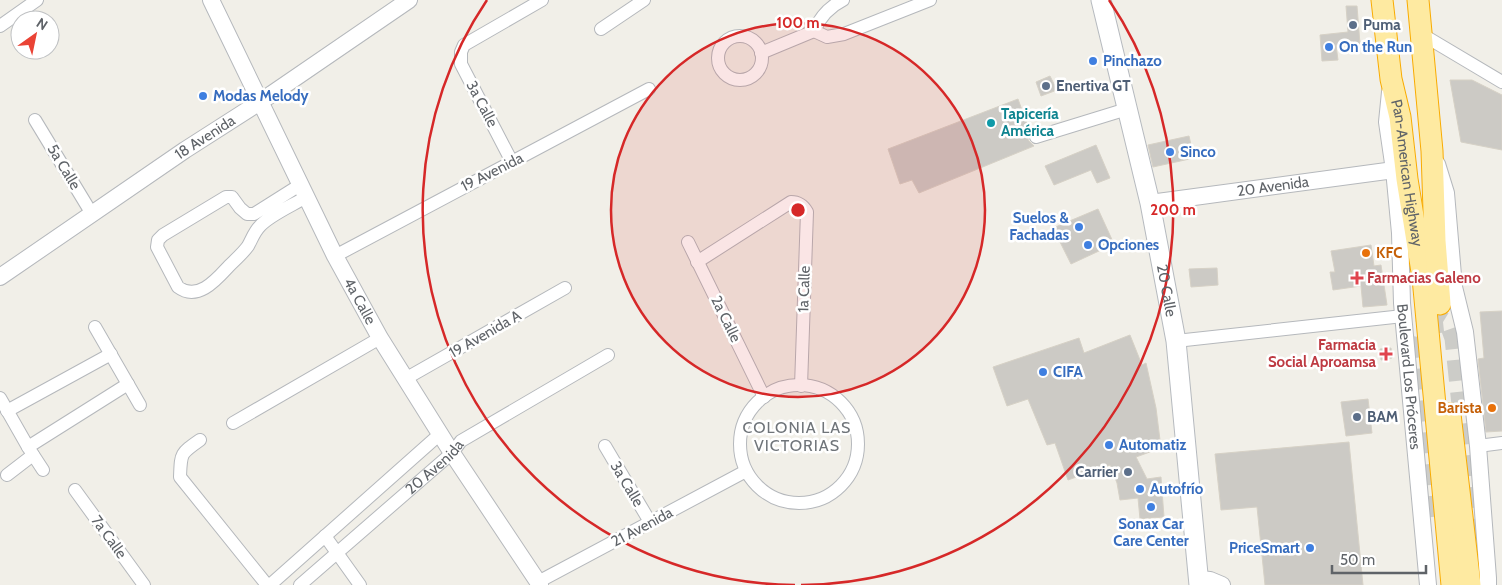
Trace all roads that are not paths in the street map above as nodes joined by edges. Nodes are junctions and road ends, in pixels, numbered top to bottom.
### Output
1 (37, 0) edge
2 (210, 0) edge
3 (409, 0) edge
4 (542, 0) edge
5 (644, 0) edge
6 (843, 0) edge
7 (930, 0) edge
8 (1101, 0) edge
9 (1382, 0) edge
10 (1418, 0) edge
11 (0, 26) edge
12 (601, 29) dead end
13 (814, 30) junction
14 (1422, 35) junction
15 (761, 53) dead end
16 (1391, 79) junction
17 (1502, 82) edge
18 (649, 89) dead end
19 (260, 102) junction
20 (1127, 109) junction
21 (36, 120) dead end
22 (1036, 137) dead end
23 (1432, 151) junction
24 (512, 162) junction
25 (1394, 170) junction
26 (303, 191) junction
27 (1150, 203) junction
28 (92, 214) junction
29 (688, 242) dead end
30 (335, 256) junction
31 (697, 262) junction
32 (0, 275) edge
33 (565, 288) dead end
34 (1403, 316) junction
35 (96, 327) dead end
36 (380, 338) junction
37 (1176, 341) junction
38 (111, 354) junction
39 (608, 355) dead end
40 (405, 379) junction
41 (128, 384) junction
42 (801, 386) junction
43 (764, 397) junction
44 (0, 398) edge
45 (140, 405) dead end
46 (7, 411) junction
47 (233, 423) dead end
48 (440, 434) junction
49 (200, 440) dead end
50 (1502, 444) edge
51 (605, 446) dead end
52 (1478, 446) junction
53 (30, 451) junction
54 (452, 453) junction
55 (43, 470) dead end
56 (746, 471) junction
57 (8, 475) dead end
58 (75, 490) dead end
59 (1432, 517) tunnel mouth
60 (650, 522) junction
61 (326, 536) junction
62 (1476, 547) tunnel mouth
63 (337, 552) junction
64 (1199, 582) edge
65 (539, 584) edge
66 (144, 585) edge
67 (268, 585) edge
68 (300, 585) edge
69 (360, 585) edge
70 (1222, 585) edge
71 (1428, 585) edge
72 (1441, 585) edge
73 (1452, 585) edge
74 (1470, 585) edge
75 (1479, 585) edge
76 (1488, 585) edge

1 - 11 street
2 - 19 street, 4a Calle
3 - 19 street, 18 Avenida
4 - 24 street, 3a Calle
5 - 12 street
6 - 13 street
7 - 13 street
8 - 20 main road, 20 Calle
9 - 16 highway, Pan-American Highway
10 - 14 highway, Pan-American Highway
13 - 15 street
14 - 17 street
14 - 23 highway, Pan-American Highway
16 - 25 street, Boulevard Los Próceres
16 - 73 highway, Pan-American Highway
18 - 24 street, 19 Avenida
19 - 26 street, 4a Calle
19 - 28 street, 18 Avenida
20 - 22 street
20 - 27 main road, 20 Calle
21 - 28 street, 5a Calle
23 - 52 street
23 - 74 highway, Pan-American Highway
24 - 30 street, 19 Avenida
25 - 27 street, 20 Avenida
25 - 34 street, Boulevard Los Próceres
26 - 26 street
26 - 30 street, 4a Calle
27 - 37 main road, 20 Calle
28 - 32 street, 18 Avenida
29 - 31 street, 2a Calle
30 - 36 street, 4a Calle
31 - 42 street, 1a Calle
31 - 43 street, 2a Calle
33 - 40 street, 19 Avenida A
34 - 37 street
34 - 71 street, Boulevard Los Próceres
35 - 38 street
36 - 40 street, 4a Calle
36 - 47 street
37 - 64 main road, 20 Calle
38 - 41 street
38 - 46 street
39 - 54 street, 20 Avenida
40 - 48 street, 4a Calle
41 - 45 street
41 - 53 street
42 - 43 street
42 - 56 street
43 - 56 street
44 - 46 street
46 - 53 street
48 - 54 street, 4a Calle
48 - 61 street, 20 Avenida
49 - 67 street
50 - 52 street
51 - 60 street, 3a Calle
52 - 76 street
53 - 55 street
53 - 57 street
54 - 63 street, 20 Avenida
54 - 65 street, 4a Calle
56 - 60 street, 21 Avenida
58 - 66 street, 7a Calle
59 - 72 highway
60 - 65 street, 21 Avenida
61 - 63 street
61 - 67 street, 20 Avenida
62 - 75 highway
63 - 68 street, 20 Avenida
63 - 69 street
64 - 70 street

